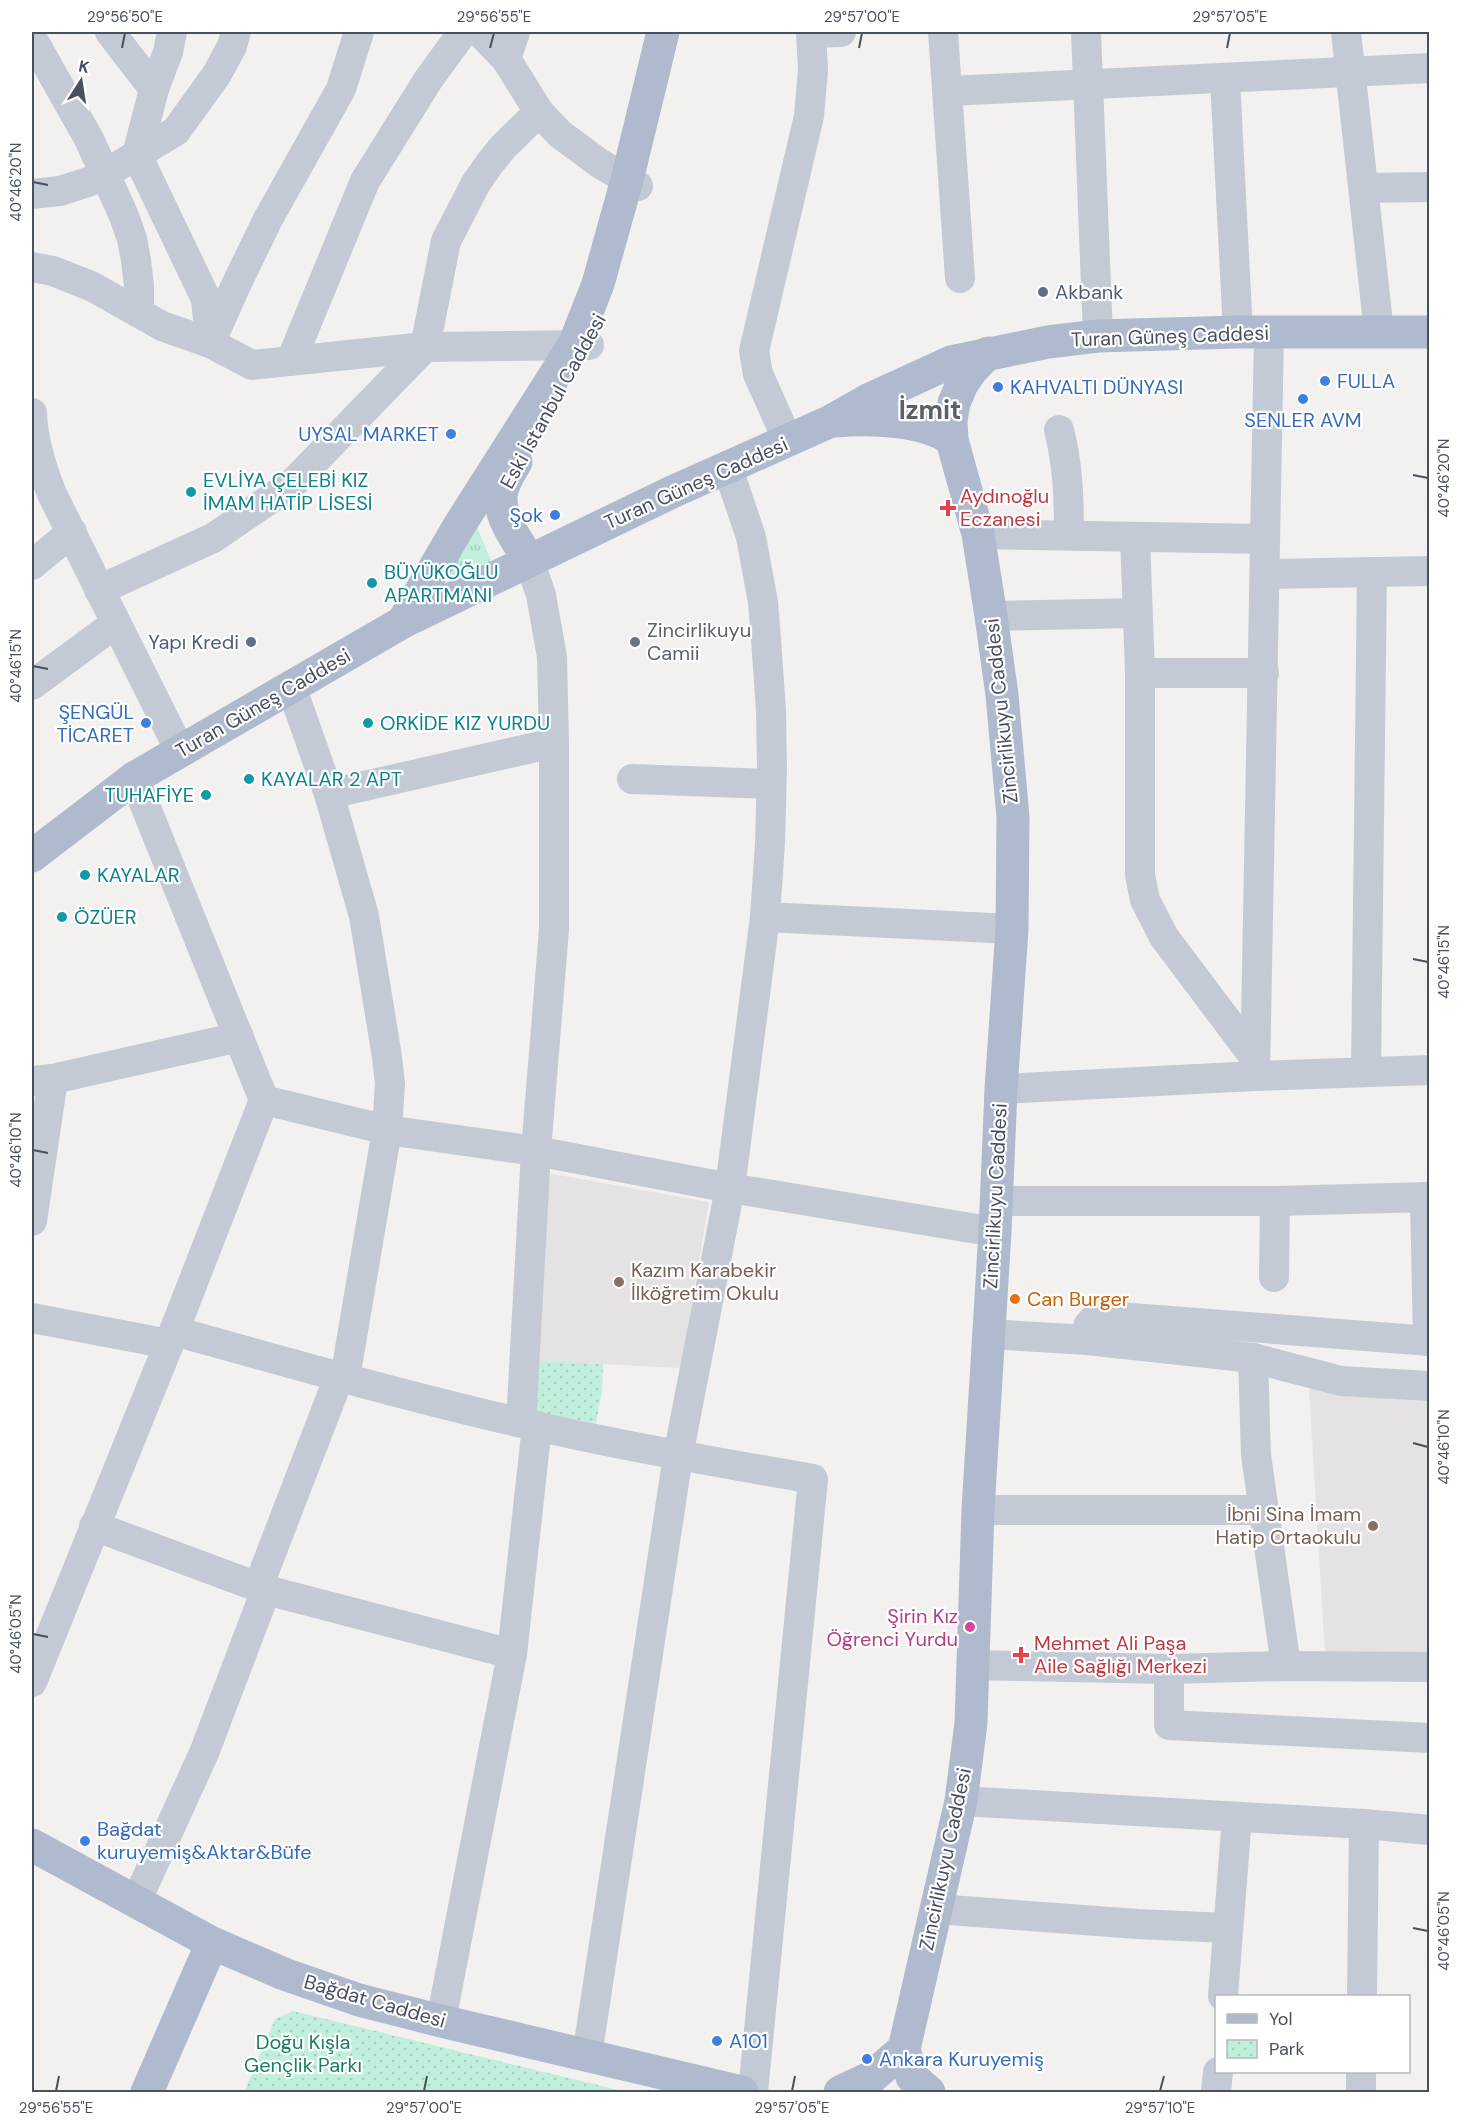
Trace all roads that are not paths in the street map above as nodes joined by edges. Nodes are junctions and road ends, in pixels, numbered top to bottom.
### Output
1 (111, 32) edge
2 (172, 32) edge
3 (236, 32) edge
4 (359, 32) edge
5 (463, 32) edge
6 (480, 32) edge
7 (663, 32) edge
8 (676, 32) edge
9 (811, 32) edge
10 (841, 32) edge
11 (943, 32) edge
12 (1086, 32) edge
13 (1346, 32) edge
14 (33, 44) edge
15 (510, 45) edge
16 (1430, 68) edge
17 (1350, 72) junction
18 (1225, 79) junction
19 (1088, 84) junction
20 (154, 88) junction
21 (948, 91) junction
22 (539, 112) junction
23 (137, 154) junction
24 (105, 174) junction
25 (632, 183) junction
26 (1430, 187) edge
27 (1364, 189) junction
28 (32, 194) edge
29 (32, 267) edge
30 (960, 278) dead end
31 (139, 313) junction
32 (1253, 332) junction
33 (1379, 332) junction
34 (1430, 332) edge
35 (1098, 336) junction
36 (210, 344) junction
37 (581, 345) junction
38 (425, 347) junction
39 (988, 353) junction
40 (291, 361) junction
41 (32, 413) edge
42 (829, 422) junction
43 (32, 424) edge
44 (1059, 430) dead end
45 (952, 440) junction
46 (788, 441) junction
47 (727, 466) junction
48 (488, 480) junction
49 (72, 532) junction
50 (978, 534) junction
51 (1069, 535) junction
52 (1135, 537) junction
53 (1265, 539) junction
54 (530, 560) junction
55 (32, 565) edge
56 (1430, 571) edge
57 (1372, 572) junction
58 (1265, 574) junction
59 (99, 590) junction
60 (1137, 613) junction
61 (991, 616) junction
62 (403, 622) junction
63 (116, 623) junction
64 (1140, 673) junction
65 (1264, 673) junction
66 (32, 685) edge
67 (291, 686) junction
68 (554, 743) junction
69 (180, 751) junction
70 (134, 778) junction
71 (632, 779) dead end
72 (771, 784) junction
73 (329, 794) junction
74 (32, 856) edge
75 (765, 917) junction
76 (1012, 929) junction
77 (239, 1037) junction
78 (1255, 1067) junction
79 (1430, 1070) edge
80 (1366, 1072) junction
81 (42, 1080) edge
82 (1001, 1089) junction
83 (264, 1100) junction
84 (387, 1130) junction
85 (536, 1151) junction
86 (730, 1188) junction
87 (1427, 1197) edge
88 (1275, 1201) junction
89 (995, 1216) junction
90 (32, 1221) edge
91 (1274, 1277) dead end
92 (32, 1318) edge
93 (988, 1334) junction
94 (172, 1338) junction
95 (1087, 1340) junction
96 (1429, 1341) edge
97 (1253, 1358) junction
98 (342, 1377) junction
99 (1430, 1386) edge
100 (529, 1425) junction
101 (678, 1456) junction
102 (978, 1510) junction
103 (1264, 1510) junction
104 (94, 1526) junction
105 (262, 1588) junction
106 (512, 1654) junction
107 (972, 1665) junction
108 (1286, 1666) junction
109 (1430, 1667) edge
110 (1169, 1669) junction
111 (32, 1682) edge
112 (1430, 1738) edge
113 (961, 1801) junction
114 (1237, 1817) junction
115 (1364, 1824) junction
116 (1430, 1830) edge
117 (32, 1845) edge
118 (136, 1902) junction
119 (936, 1909) junction
120 (1227, 1928) junction
121 (212, 1943) junction
122 (1223, 1995) edge
123 (1362, 1995) edge
124 (441, 2021) junction
125 (904, 2049) junction
126 (587, 2055) junction
127 (1218, 2073) edge
128 (1361, 2073) edge
129 (147, 2092) edge
130 (742, 2092) edge
131 (753, 2092) edge
132 (840, 2092) edge
133 (929, 2092) edge
134 (1216, 2092) edge
135 (1361, 2092) edge

1 - 20 street
2 - 20 street
3 - 23 street
4 - 36 street
5 - 40 street
6 - 15 street
7 - 25 main road, Eski İstanbul Caddesi
8 - 25 main road, Eski İstanbul Caddesi
9 - 10 street
9 - 46 street
11 - 21 street
12 - 19 street
13 - 17 street
14 - 24 street
15 - 22 street
16 - 17 street
17 - 18 street
17 - 27 street
18 - 19 street
18 - 32 street
19 - 21 street
19 - 35 street
20 - 23 street
21 - 30 street
22 - 25 street
22 - 38 street
23 - 24 street
23 - 36 street
24 - 28 street
24 - 31 street
25 - 37 main road, Eski İstanbul Caddesi
26 - 27 street
27 - 33 street
29 - 31 street
31 - 36 street
32 - 33 main road, Turan Güneş Caddesi
32 - 35 main road, Turan Güneş Caddesi
32 - 53 street
33 - 34 main road, Turan Güneş Caddesi
35 - 39 main road, Turan Güneş Caddesi
36 - 40 street
37 - 38 street
37 - 48 main road, Eski İstanbul Caddesi
37 - 54 main road, Eski İstanbul Caddesi
38 - 40 street
38 - 59 street
39 - 42 main road, Turan Güneş Caddesi
39 - 45 main road, Zincirlikuyu Caddesi
41 - 43 street
42 - 45 main road
42 - 46 main road, Turan Güneş Caddesi
43 - 49 street
44 - 51 street
45 - 50 main road, Zincirlikuyu Caddesi
46 - 47 main road, Turan Güneş Caddesi
47 - 54 main road, Turan Güneş Caddesi
47 - 72 street
48 - 54 main road, Eski İstanbul Caddesi
48 - 62 main road, Eski İstanbul Caddesi
49 - 55 street
49 - 59 street
50 - 51 street
50 - 61 main road, Zincirlikuyu Caddesi
51 - 52 street
52 - 53 street
52 - 60 street
53 - 58 street
54 - 62 main road, Turan Güneş Caddesi
54 - 68 street
56 - 57 street
57 - 58 street
57 - 80 street
58 - 65 street
59 - 63 street
60 - 61 street
60 - 64 street
61 - 76 main road, Zincirlikuyu Caddesi
62 - 67 main road, Turan Güneş Caddesi
63 - 66 street
63 - 69 street
64 - 65 street
64 - 78 street
65 - 78 street
67 - 69 main road, Turan Güneş Caddesi
67 - 73 street
68 - 73 street
68 - 85 street
69 - 70 main road, Turan Güneş Caddesi
70 - 74 main road, Turan Güneş Caddesi
70 - 77 street
71 - 72 street
72 - 75 street
73 - 84 street
75 - 76 street
75 - 86 street
76 - 82 main road, Zincirlikuyu Caddesi
77 - 81 street
77 - 83 street
78 - 80 street
78 - 82 street
79 - 80 street
81 - 90 street
82 - 89 main road, Zincirlikuyu Caddesi
83 - 84 street
83 - 94 street
84 - 85 street
84 - 98 street
85 - 86 street
85 - 100 street
86 - 89 street
86 - 101 street
87 - 88 street
87 - 96 street
88 - 89 street
88 - 91 street
89 - 93 main road, Zincirlikuyu Caddesi
92 - 94 street
93 - 95 street
93 - 102 main road, Zincirlikuyu Caddesi
94 - 98 street
94 - 104 street
95 - 96 street
95 - 97 street
97 - 99 street
97 - 103 street
98 - 100 street
98 - 105 street
100 - 101 street
100 - 106 street
101 - 126 street
101 - 131 street
102 - 103 street
102 - 107 main road, Zincirlikuyu Caddesi
103 - 108 street
104 - 105 street
104 - 111 street
105 - 106 street
105 - 118 street
106 - 124 street
107 - 110 street
107 - 113 main road, Zincirlikuyu Caddesi
108 - 109 street
108 - 110 street
110 - 112 street
113 - 114 street
113 - 119 main road, Zincirlikuyu Caddesi
114 - 115 street
114 - 120 street
115 - 116 street
115 - 123 street
117 - 118 main road, Bağdat Caddesi
118 - 121 main road, Bağdat Caddesi
119 - 120 street
119 - 125 main road, Zincirlikuyu Caddesi
120 - 122 street
121 - 124 main road, Bağdat Caddesi
121 - 129 main road
124 - 126 main road, Bağdat Caddesi
125 - 132 main road
125 - 133 main road, Zincirlikuyu Caddesi
126 - 130 main road, Bağdat Caddesi
127 - 134 street
128 - 135 street

